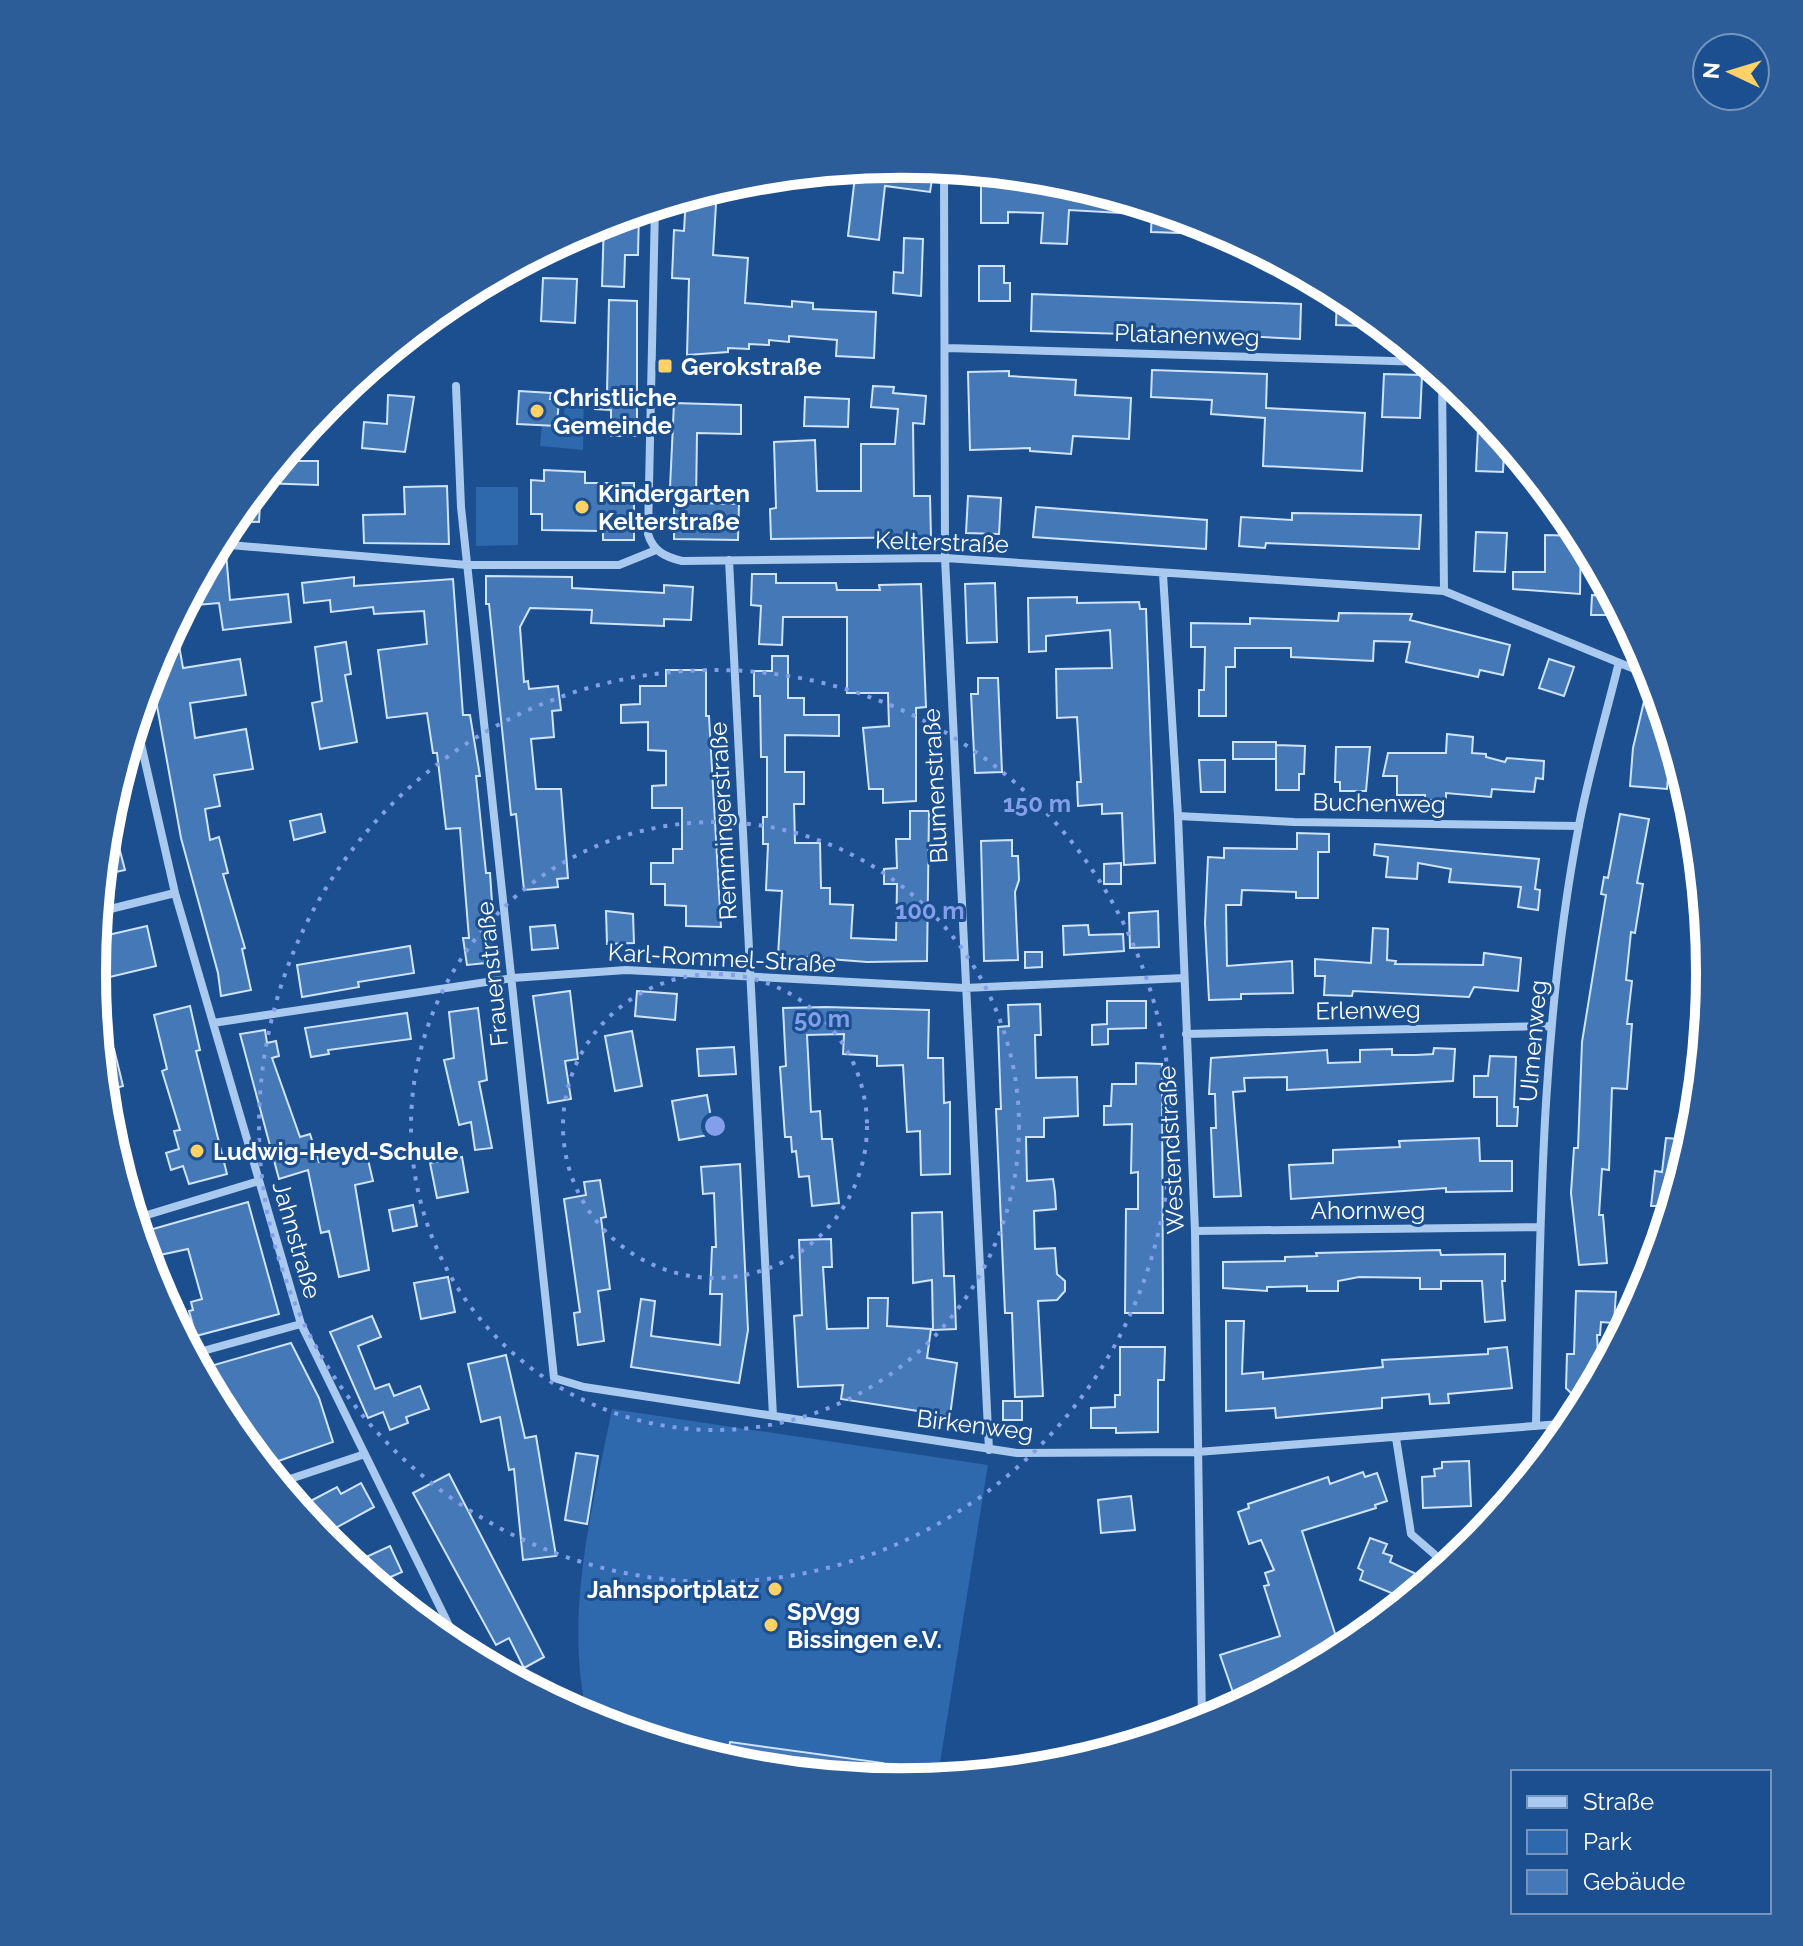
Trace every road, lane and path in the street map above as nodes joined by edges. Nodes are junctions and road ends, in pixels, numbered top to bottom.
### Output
1 (944, 179) edge
2 (655, 217) edge
3 (946, 348) junction
4 (1410, 361) edge
5 (456, 386) dead end
6 (1442, 390) edge
7 (231, 545) edge
8 (656, 550) junction
9 (945, 558) junction
10 (729, 560) junction
11 (467, 565) junction
12 (1163, 574) junction
13 (1444, 591) junction
14 (1618, 666) junction
15 (1637, 672) edge
16 (141, 742) edge
17 (1178, 816) junction
18 (1579, 826) junction
19 (175, 893) junction
20 (109, 909) edge
21 (513, 978) junction
22 (1184, 978) junction
23 (751, 979) junction
24 (965, 988) junction
25 (213, 1023) junction
26 (1551, 1026) junction
27 (1186, 1034) junction
28 (259, 1181) junction
29 (144, 1216) edge
30 (1540, 1227) junction
31 (1195, 1231) junction
32 (301, 1324) junction
33 (202, 1351) edge
34 (554, 1378) joint
35 (773, 1416) junction
36 (1556, 1424) edge
37 (1536, 1426) junction
38 (1396, 1438) junction
39 (989, 1450) junction
40 (1197, 1452) junction
41 (365, 1454) junction
42 (288, 1480) edge
43 (1439, 1559) edge
44 (450, 1627) edge
45 (1202, 1710) edge

1 - 3 street, Blumenstraße
2 - 8 street
3 - 4 street, Platanenweg
3 - 9 street, Blumenstraße
5 - 11 street, Frauenstraße
6 - 13 street
7 - 11 street
8 - 10 street, Kelterstraße
8 - 11 street
9 - 10 street, Kelterstraße
9 - 12 street, Kelterstraße
9 - 24 street, Blumenstraße
10 - 23 street, Remmingerstraße
11 - 21 street, Frauenstraße
12 - 13 street, Kelterstraße
12 - 17 street, Westendstraße
13 - 14 street, Kelterstraße
14 - 15 street, Kelterstraße
14 - 18 street, Ulmenweg
16 - 19 street, Jahnstraße
17 - 18 street, Buchenweg
17 - 22 street, Westendstraße
18 - 26 street, Ulmenweg
19 - 20 street
19 - 25 street, Jahnstraße
21 - 23 street, Karl-Rommel-Straße
21 - 25 street, Karl-Rommel-Straße
21 - 34 street, Frauenstraße
22 - 24 street, Karl-Rommel-Straße
22 - 27 street, Westendstraße
23 - 24 street, Karl-Rommel-Straße
23 - 35 street, Remmingerstraße
24 - 39 street, Blumenstraße
25 - 28 street, Jahnstraße
26 - 27 street, Erlenweg
26 - 30 street, Ulmenweg
27 - 31 street, Westendstraße
28 - 29 street
28 - 32 street, Jahnstraße
30 - 31 street, Ahornweg
30 - 37 street, Ulmenweg
31 - 40 street, Westendstraße
32 - 33 street
32 - 41 street, Jahnstraße
34 - 35 street, Birkenweg
35 - 39 street, Birkenweg
36 - 37 street, Birkenweg
37 - 38 street, Birkenweg
38 - 40 street, Birkenweg
38 - 43 street
39 - 40 street, Birkenweg
40 - 45 street, Westendstraße
41 - 42 street
41 - 44 street, Jahnstraße

